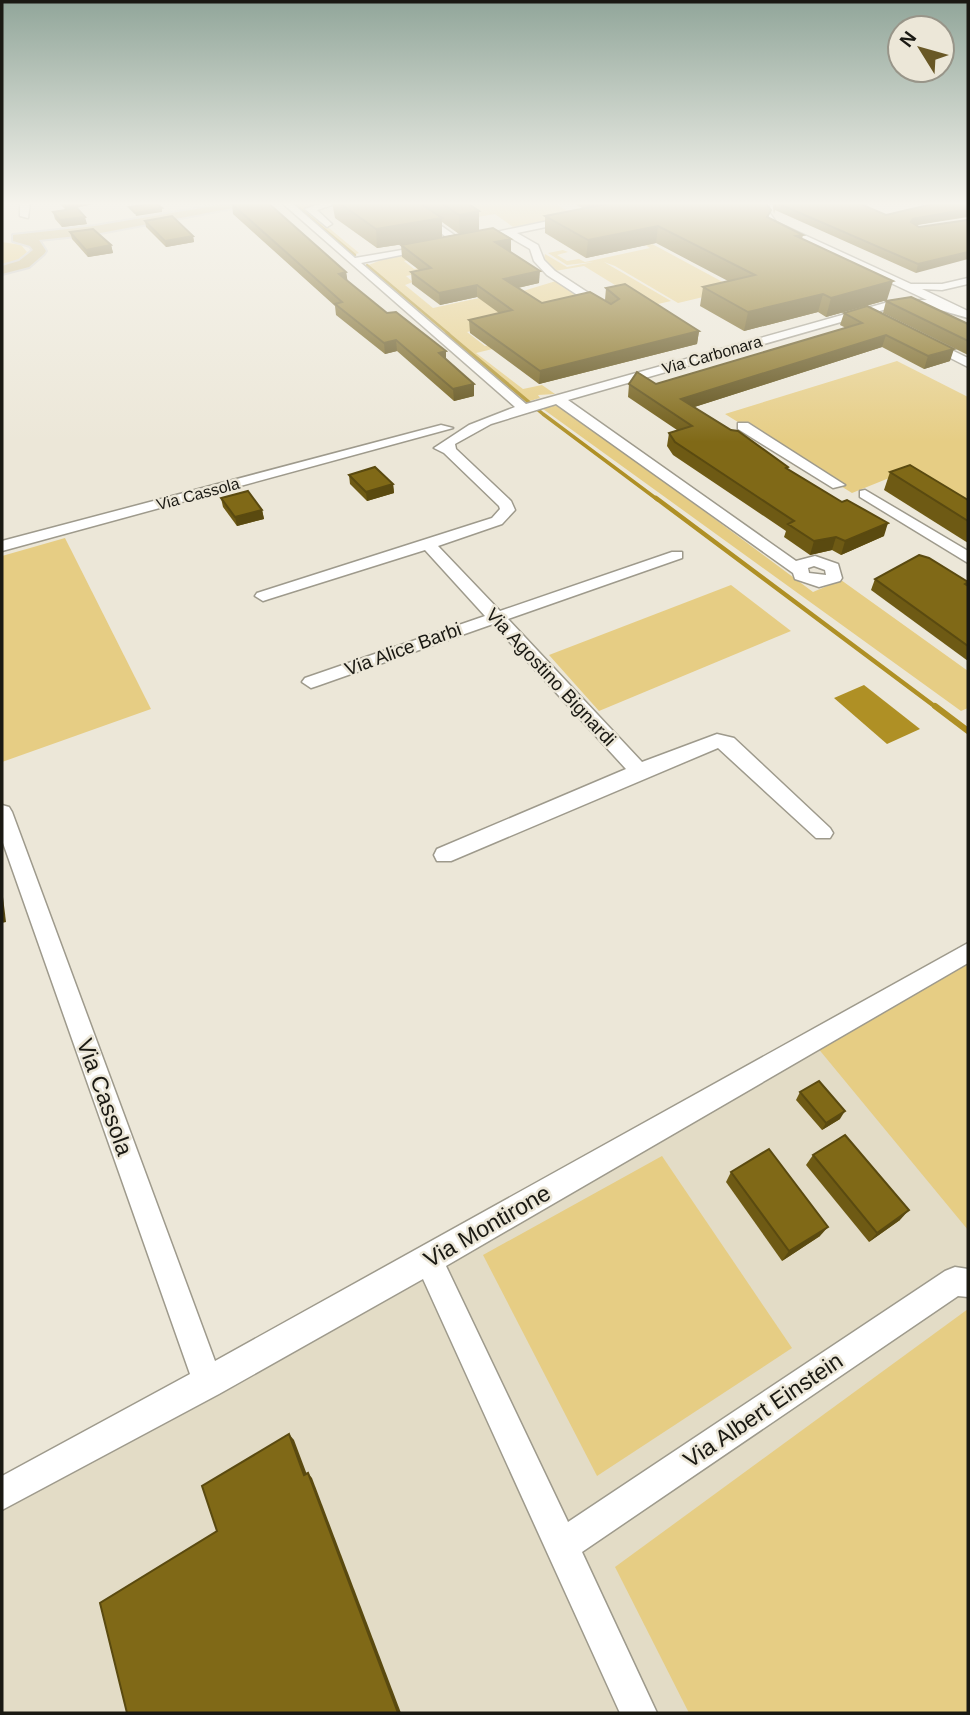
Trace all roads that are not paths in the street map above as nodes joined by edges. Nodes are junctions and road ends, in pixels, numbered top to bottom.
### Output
1 (377, 282) edge
2 (565, 282) edge
3 (896, 282) edge
4 (965, 282) edge
5 (902, 285) junction
6 (947, 288) junction
7 (926, 295) junction
8 (903, 302) junction
9 (951, 307) junction
10 (609, 311) edge
11 (866, 312) junction
12 (968, 315) edge
13 (880, 319) edge
14 (913, 335) edge
15 (968, 363) edge
16 (558, 399) junction
17 (524, 409) junction
18 (743, 426) dead end
19 (446, 428) dead end
20 (393, 443) junction
21 (449, 450) junction
22 (428, 544) junction
23 (2, 546) edge
24 (677, 555) dead end
25 (968, 558) edge
26 (798, 570) dead end
27 (263, 596) dead end
28 (495, 616) junction
29 (311, 681) dead end
30 (639, 771) junction
31 (2, 812) edge
32 (823, 833) dead end
33 (444, 855) dead end
34 (968, 952) edge
35 (429, 1260) junction
36 (968, 1283) edge
37 (208, 1383) junction
38 (2, 1494) edge
39 (561, 1547) junction
40 (639, 1713) edge

1 - 17 street
2 - 10 street
3 - 5 street
4 - 6 street, Via Carbonara
5 - 6 street, Via Carbonara
5 - 7 street
5 - 8 street
6 - 7 street, Via Carbonara
6 - 9 street
7 - 8 street, Via Carbonara
7 - 9 street
8 - 9 street
8 - 11 street, Via Carbonara
9 - 12 street
11 - 13 street
11 - 16 street, Via Carbonara
14 - 15 street
16 - 17 street, Via Carbonara
16 - 26 street
17 - 21 street
18 - 25 street
19 - 20 street, Via Cassola
20 - 21 street, Via Cassola
20 - 23 street, Via Cassola
21 - 22 street
22 - 27 street
22 - 28 street, Via Agostino Bignardi
24 - 28 street, Via Alice Barbi
28 - 29 street, Via Alice Barbi
28 - 30 street, Via Agostino Bignardi
30 - 32 street
30 - 33 street
31 - 37 street, Via Cassola
34 - 35 street, Via Montirone
35 - 37 street, Via Montirone
35 - 39 street
36 - 39 street, Via Albert Einstein
37 - 38 street, Via Montirone
39 - 40 street

